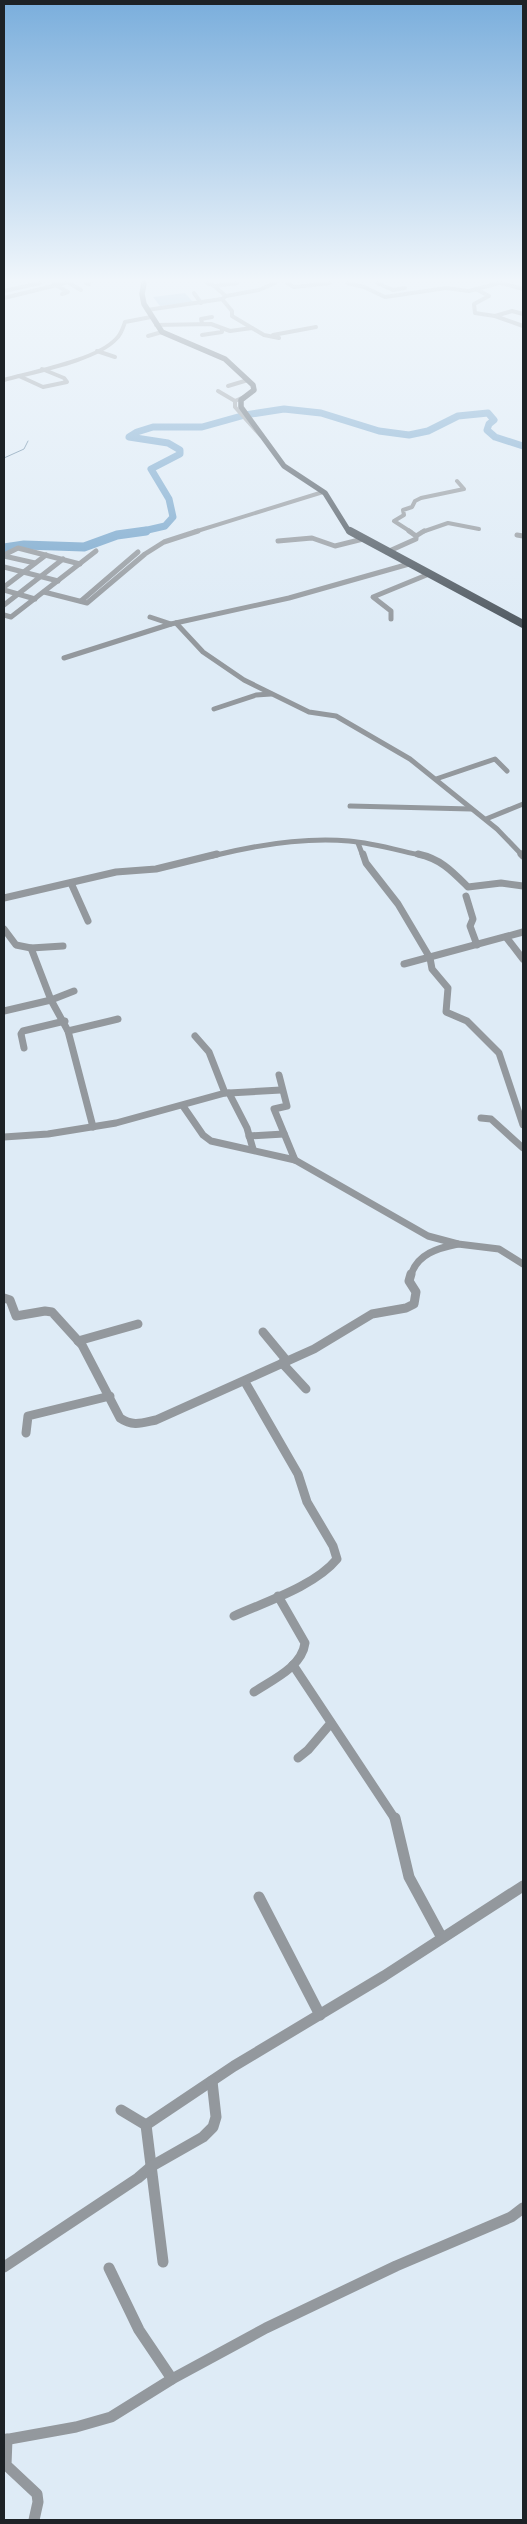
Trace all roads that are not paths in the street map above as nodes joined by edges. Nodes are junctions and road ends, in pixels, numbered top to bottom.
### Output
1 (235, 401) edge
2 (241, 401) edge
3 (238, 408) junction
4 (457, 481) dead end
5 (321, 490) junction
6 (479, 529) dead end
7 (416, 536) junction
8 (517, 536) dead end
9 (523, 536) edge
10 (362, 539) junction
11 (278, 541) dead end
12 (96, 551) dead end
13 (387, 552) junction
14 (4, 555) edge
15 (46, 555) junction
16 (62, 559) junction
17 (35, 564) junction
18 (80, 564) junction
19 (409, 564) junction
20 (4, 567) edge
21 (24, 572) junction
22 (430, 574) junction
23 (41, 576) junction
24 (4, 578) edge
25 (12, 581) junction
26 (58, 581) junction
27 (4, 589) edge
28 (47, 590) junction
29 (18, 594) junction
30 (35, 599) junction
31 (83, 600) junction
32 (4, 605) edge
33 (4, 615) edge
34 (150, 617) dead end
35 (391, 619) dead end
36 (173, 623) junction
37 (523, 624) edge
38 (64, 658) dead end
39 (273, 694) junction
40 (214, 709) dead end
41 (506, 770) dead end
42 (436, 780) junction
43 (523, 804) edge
44 (350, 806) dead end
45 (471, 809) junction
46 (486, 819) junction
47 (358, 843) junction
48 (523, 856) edge
49 (71, 883) junction
50 (523, 886) edge
51 (466, 896) dead end
52 (4, 898) edge
53 (88, 921) dead end
54 (4, 929) edge
55 (523, 932) edge
56 (506, 937) junction
57 (478, 944) junction
58 (63, 946) dead end
59 (32, 948) junction
60 (430, 958) junction
61 (523, 959) edge
62 (404, 964) dead end
63 (74, 991) dead end
64 (51, 1000) junction
65 (4, 1011) edge
66 (118, 1019) dead end
67 (65, 1021) junction
68 (68, 1031) junction
69 (194, 1036) dead end
70 (24, 1048) dead end
71 (278, 1075) dead end
72 (281, 1090) junction
73 (227, 1093) junction
74 (183, 1106) junction
75 (481, 1118) dead end
76 (523, 1125) edge
77 (93, 1126) junction
78 (284, 1134) junction
79 (249, 1136) junction
80 (4, 1137) edge
81 (523, 1148) edge
82 (253, 1150) junction
83 (295, 1160) junction
84 (458, 1244) junction
85 (523, 1264) edge
86 (4, 1298) edge
87 (138, 1324) dead end
88 (262, 1332) dead end
89 (78, 1341) junction
90 (284, 1362) junction
91 (244, 1382) junction
92 (306, 1389) dead end
93 (110, 1396) junction
94 (26, 1433) dead end
95 (278, 1596) junction
96 (234, 1616) dead end
97 (293, 1665) junction
98 (254, 1692) dead end
99 (331, 1723) junction
100 (298, 1758) dead end
101 (523, 1886) edge
102 (259, 1897) dead end
103 (442, 1938) junction
104 (320, 2015) junction
105 (212, 2082) junction
106 (121, 2110) dead end
107 (146, 2125) junction
108 (152, 2166) junction
109 (523, 2208) edge
110 (163, 2262) dead end
111 (4, 2267) edge
112 (109, 2268) dead end
113 (172, 2378) junction
114 (6, 2440) edge
115 (34, 2520) edge

1 - 3 street
2 - 3 main road
3 - 5 main road
4 - 7 street
5 - 10 main road
5 - 31 street
5 - 31 street
6 - 7 street
7 - 13 street
8 - 9 street
10 - 11 street
10 - 13 main road
12 - 18 street
13 - 19 main road
14 - 15 street
14 - 17 street
15 - 16 street
15 - 17 street
16 - 18 street
16 - 23 street
17 - 21 street
18 - 26 street
19 - 22 main road
19 - 36 street
20 - 21 street
21 - 23 street
21 - 25 street
22 - 35 street
22 - 37 main road
23 - 26 street
23 - 29 street
24 - 25 street
25 - 27 street
26 - 28 street
27 - 29 street
28 - 30 street
28 - 31 street
29 - 30 street
29 - 32 street
30 - 33 street
34 - 36 street
36 - 38 street
36 - 39 street
39 - 40 street
39 - 42 street
41 - 42 street
42 - 45 street
43 - 46 street
44 - 45 street
45 - 46 street
46 - 48 street
47 - 49 street
47 - 50 street
47 - 60 street
49 - 52 street
49 - 53 street
51 - 57 street
54 - 59 street
55 - 56 street
56 - 57 street
56 - 61 street
57 - 60 street
58 - 59 street
59 - 64 street
60 - 62 street
60 - 76 street
63 - 64 street
64 - 65 street
64 - 67 street
66 - 68 street
67 - 68 street
67 - 70 street
68 - 77 street
69 - 73 street
71 - 72 street
72 - 73 street
72 - 78 street
73 - 74 street
73 - 79 street
74 - 77 street
74 - 82 street
75 - 81 street
77 - 80 street
78 - 79 street
78 - 83 street
79 - 82 street
82 - 83 street
83 - 84 street
84 - 85 street
84 - 90 street
86 - 89 street
87 - 89 street
88 - 90 street
89 - 93 street
90 - 91 street
90 - 92 street
91 - 93 street
91 - 95 street
93 - 94 street
95 - 96 street
95 - 97 street
97 - 98 street
97 - 99 street
99 - 100 street
99 - 103 street
101 - 103 street
102 - 104 street
103 - 104 street
104 - 105 street
105 - 107 street
105 - 108 street
106 - 107 street
107 - 108 street
108 - 110 street
108 - 111 street
109 - 113 street
112 - 113 street
113 - 114 street
114 - 115 street

